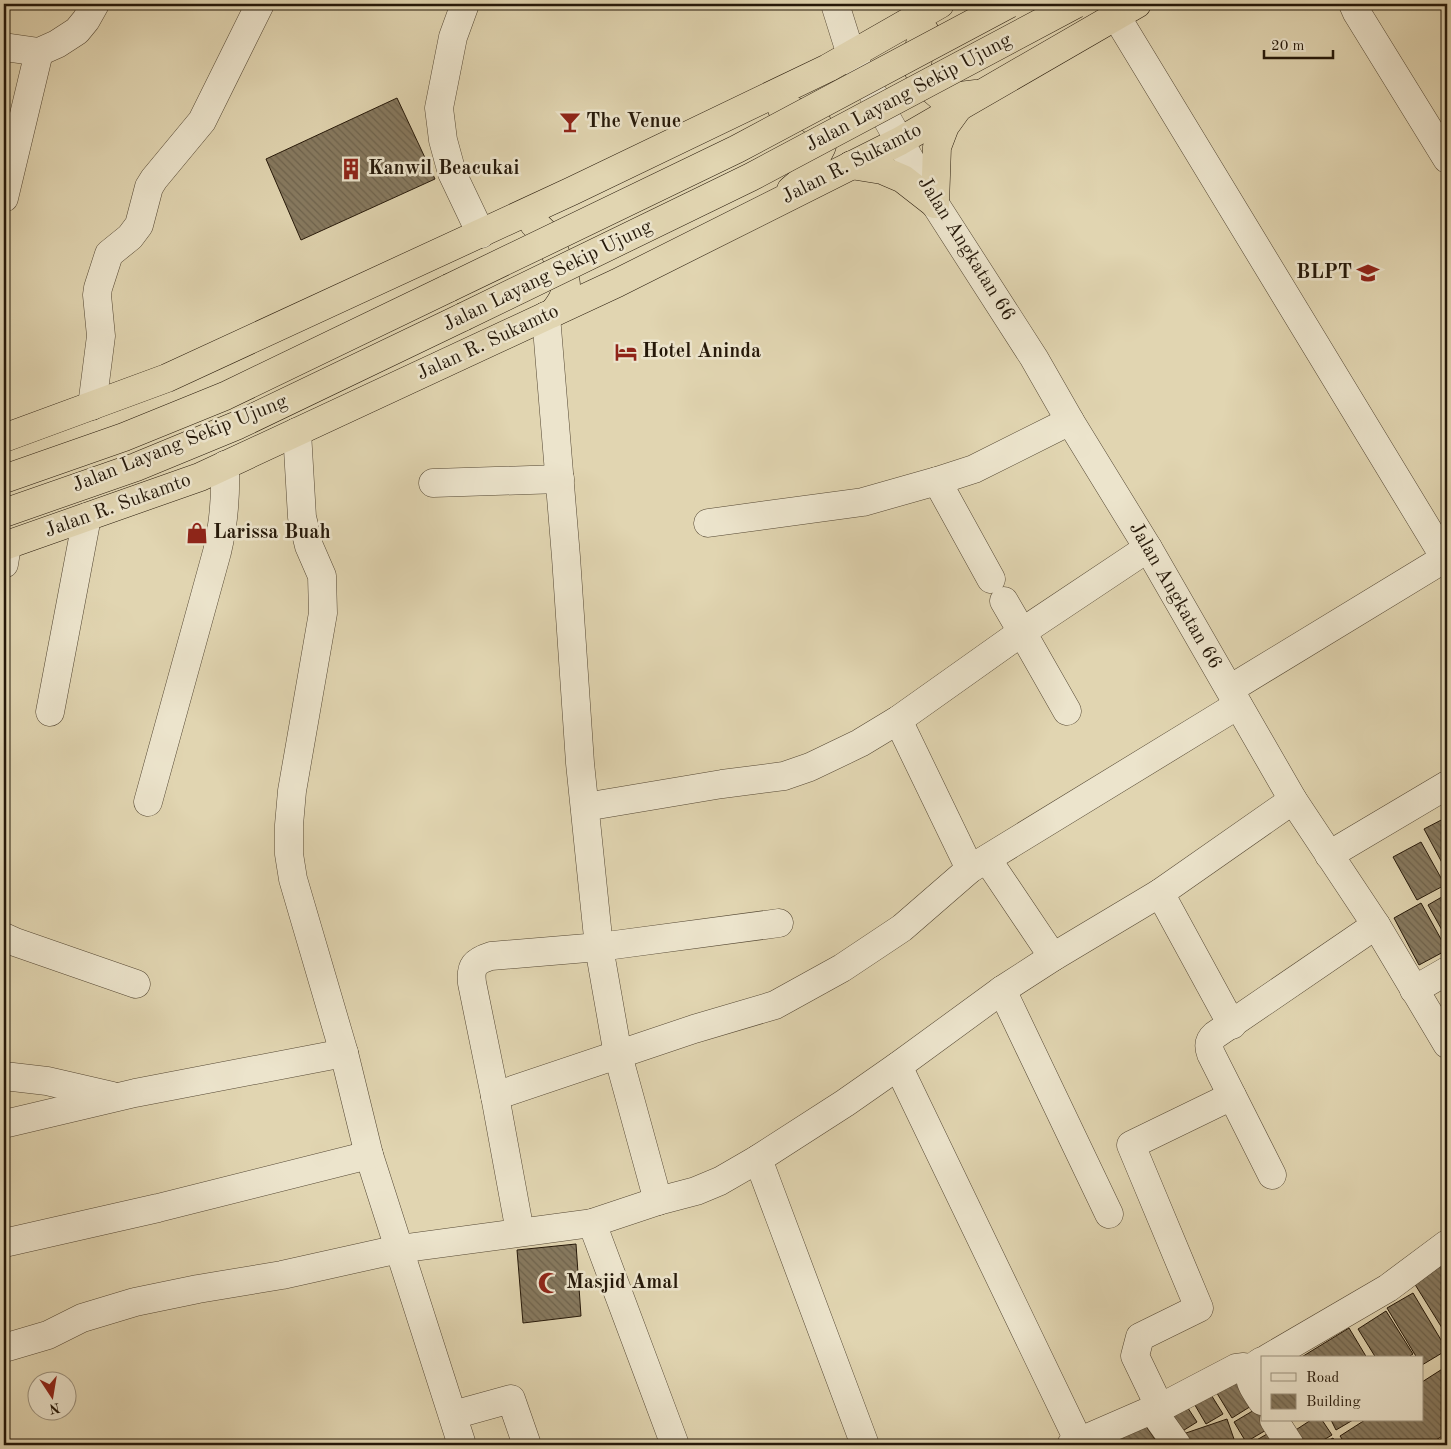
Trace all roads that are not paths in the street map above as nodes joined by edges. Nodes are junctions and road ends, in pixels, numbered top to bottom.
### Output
1 (95, 4) edge
2 (260, 4) edge
3 (465, 4) edge
4 (835, 4) edge
5 (941, 4) edge
6 (1009, 4) edge
7 (1076, 4) edge
8 (1353, 4) edge
9 (1126, 10) edge
10 (4, 47) edge
11 (39, 52) junction
12 (851, 56) junction
13 (982, 93) junction
14 (959, 107) junction
15 (743, 109) junction
16 (902, 144) junction
17 (1447, 159) edge
18 (851, 165) junction
19 (4, 198) edge
20 (776, 203) junction
21 (936, 204) junction
22 (510, 220) junction
23 (481, 234) junction
24 (550, 314) junction
25 (92, 406) junction
26 (1070, 422) junction
27 (297, 432) junction
28 (4, 438) edge
29 (225, 465) junction
30 (4, 479) edge
31 (560, 479) junction
32 (937, 481) junction
33 (432, 483) dead end
34 (4, 513) edge
35 (87, 517) junction
36 (708, 523) dead end
37 (1148, 548) junction
38 (5, 552) edge
39 (1446, 558) edge
40 (1022, 632) junction
41 (1234, 697) junction
42 (1067, 711) dead end
43 (50, 712) dead end
44 (898, 720) junction
45 (1447, 785) edge
46 (1293, 800) junction
47 (148, 802) dead end
48 (585, 807) junction
49 (1329, 855) junction
50 (978, 864) junction
51 (1160, 893) junction
52 (779, 923) dead end
53 (1376, 925) junction
54 (4, 937) edge
55 (599, 947) junction
56 (1053, 956) junction
57 (1447, 971) edge
58 (136, 984) dead end
59 (1002, 990) junction
60 (1414, 990) junction
61 (1232, 1024) junction
62 (1447, 1044) edge
63 (344, 1053) junction
64 (618, 1055) junction
65 (898, 1066) junction
66 (4, 1076) edge
67 (495, 1096) junction
68 (1232, 1096) junction
69 (116, 1097) junction
70 (4, 1124) edge
71 (369, 1156) junction
72 (758, 1159) junction
73 (1272, 1175) dead end
74 (658, 1201) junction
75 (1109, 1214) dead end
76 (592, 1223) junction
77 (520, 1232) junction
78 (4, 1243) edge
79 (1447, 1244) edge
80 (400, 1249) junction
81 (4, 1348) edge
82 (1272, 1356) edge
83 (1260, 1363) edge
84 (1261, 1399) edge
85 (1156, 1410) junction
86 (452, 1415) junction
87 (1275, 1422) edge
88 (1075, 1439) edge
89 (462, 1445) edge
90 (527, 1445) edge
91 (675, 1445) edge
92 (865, 1445) edge
93 (1177, 1445) edge
94 (1290, 1445) edge

1 - 11 street
2 - 25 street
3 - 23 street
4 - 12 street, Jalan Angkatan 66
5 - 12 highway
5 - 13 highway
6 - 30 highway, Jalan Layang Sekip Ujung, bridge
7 - 34 highway, Jalan Layang Sekip Ujung, bridge
8 - 17 street
9 - 13 highway, Jalan R. Sukamto
9 - 39 street
10 - 11 street
11 - 19 street
12 - 15 highway
12 - 16 street, Jalan Angkatan 66
13 - 14 highway, Jalan R. Sukamto
14 - 16 highway, Jalan R. Sukamto
14 - 21 highway
15 - 20 highway
15 - 22 highway
16 - 18 highway, Jalan R. Sukamto
16 - 21 street, Jalan Angkatan 66
18 - 20 highway, Jalan R. Sukamto
18 - 21 highway
20 - 24 highway, Jalan R. Sukamto
21 - 26 street, Jalan Angkatan 66
22 - 23 highway
22 - 24 highway
23 - 25 highway
24 - 27 highway, Jalan R. Sukamto
24 - 31 street
25 - 28 highway
26 - 32 street
26 - 37 street, Jalan Angkatan 66
27 - 29 highway, Jalan R. Sukamto
27 - 63 street
29 - 35 highway, Jalan R. Sukamto
29 - 47 street
31 - 33 street
31 - 48 street
32 - 36 street
32 - 40 street
35 - 38 highway, Jalan R. Sukamto
35 - 43 street
37 - 40 street
37 - 41 street, Jalan Angkatan 66
39 - 41 street
40 - 42 street
40 - 44 street
41 - 46 street, Jalan Angkatan 66
41 - 50 street
44 - 48 street
44 - 50 street
45 - 49 street
46 - 49 street, Jalan Angkatan 66
46 - 51 street
48 - 55 street
49 - 53 street, Jalan Angkatan 66
50 - 56 street
50 - 64 street
51 - 56 street
51 - 61 street
52 - 55 street
53 - 60 street, Jalan Angkatan 66
53 - 61 street
54 - 58 street
55 - 64 street
55 - 67 street
56 - 59 street
57 - 60 street
59 - 65 street
59 - 75 street
60 - 62 street, Jalan Angkatan 66
61 - 68 street
63 - 69 street
63 - 71 street
64 - 67 street
64 - 74 street
65 - 72 street
65 - 88 street
66 - 69 street
67 - 77 street
68 - 73 street
68 - 85 street
69 - 70 street
71 - 78 street
71 - 80 street
72 - 74 street
72 - 92 street
74 - 76 street
76 - 77 street
76 - 91 street
77 - 80 street
79 - 82 street
80 - 81 street
80 - 86 street
83 - 84 street
83 - 85 street
85 - 88 street
85 - 93 street
86 - 89 street
86 - 90 street
87 - 94 street

